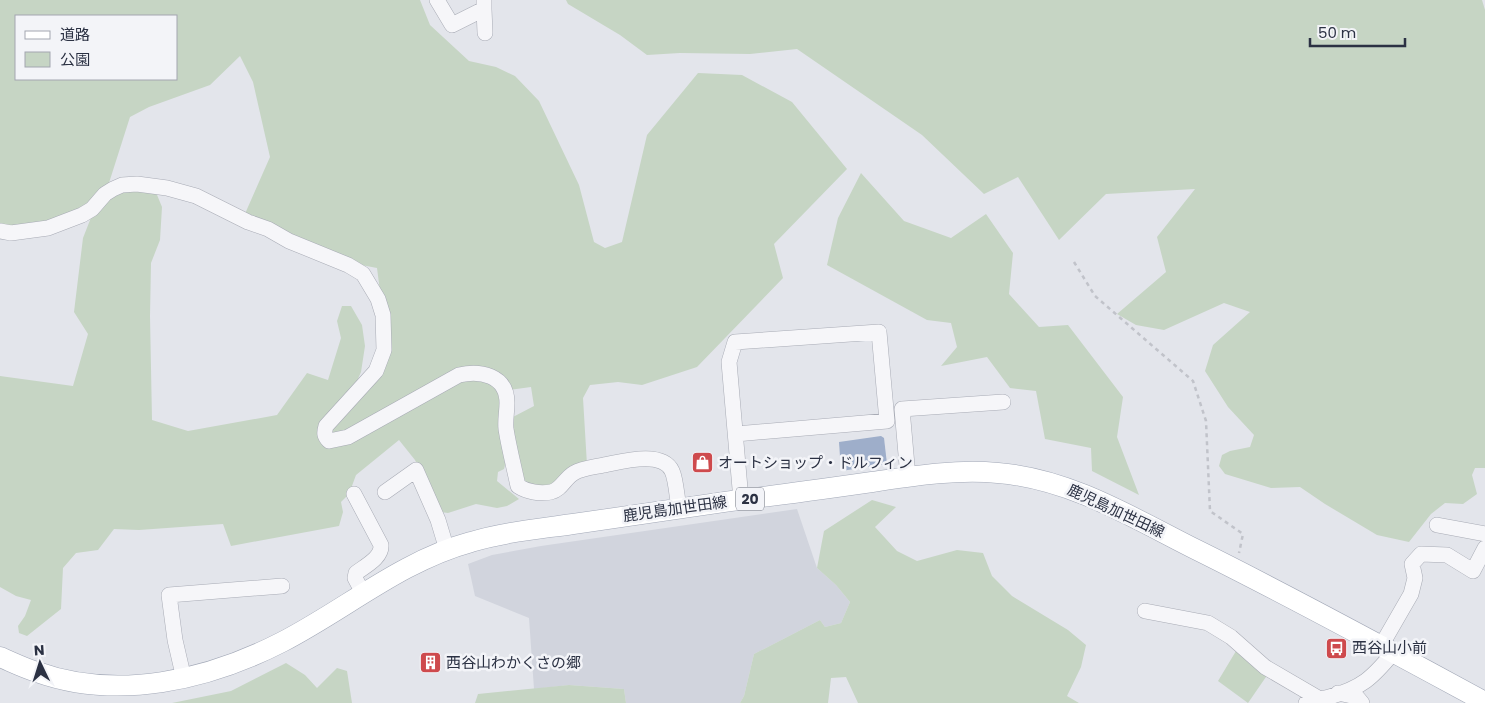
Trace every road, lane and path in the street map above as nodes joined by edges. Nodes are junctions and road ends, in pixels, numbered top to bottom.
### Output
1 (437, 0) edge
2 (484, 5) edge
3 (485, 34) dead end
4 (0, 231) edge
5 (1074, 262) dead end
6 (1003, 402) dead end
7 (736, 434) junction
8 (908, 477) junction
9 (385, 492) dead end
10 (354, 494) dead end
11 (741, 500) junction
12 (679, 508) junction
13 (1437, 525) dead end
14 (1485, 534) edge
15 (1485, 548) edge
16 (447, 550) junction
17 (1236, 569) junction
18 (282, 586) dead end
19 (363, 593) junction
20 (1145, 611) dead end
21 (1387, 649) junction
22 (0, 657) edge
23 (184, 679) junction
24 (1338, 693) junction
25 (1462, 697) edge
26 (1312, 700) edge
27 (1485, 702) edge
28 (1362, 703) edge

1 - 2 street
2 - 3 street
4 - 12 street
5 - 17 path
6 - 8 street
7 - 7 street
7 - 11 street
8 - 11 main road, 鹿児島加世田線 / 20
8 - 17 main road, 鹿児島加世田線 / 20
9 - 16 street
10 - 19 street
11 - 12 main road, 鹿児島加世田線 / 20
12 - 16 main road, 鹿児島加世田線 / 20
13 - 14 street
15 - 21 street
16 - 19 main road, 鹿児島加世田線 / 20
17 - 21 main road, 鹿児島加世田線 / 20
18 - 23 street
19 - 23 main road, 鹿児島加世田線 / 20
20 - 26 street
21 - 24 street
21 - 25 main road, 鹿児島加世田線 / 20
22 - 23 main road, 鹿児島加世田線 / 20
24 - 26 street
24 - 28 street
25 - 27 main road, 鹿児島加世田線 / 20

